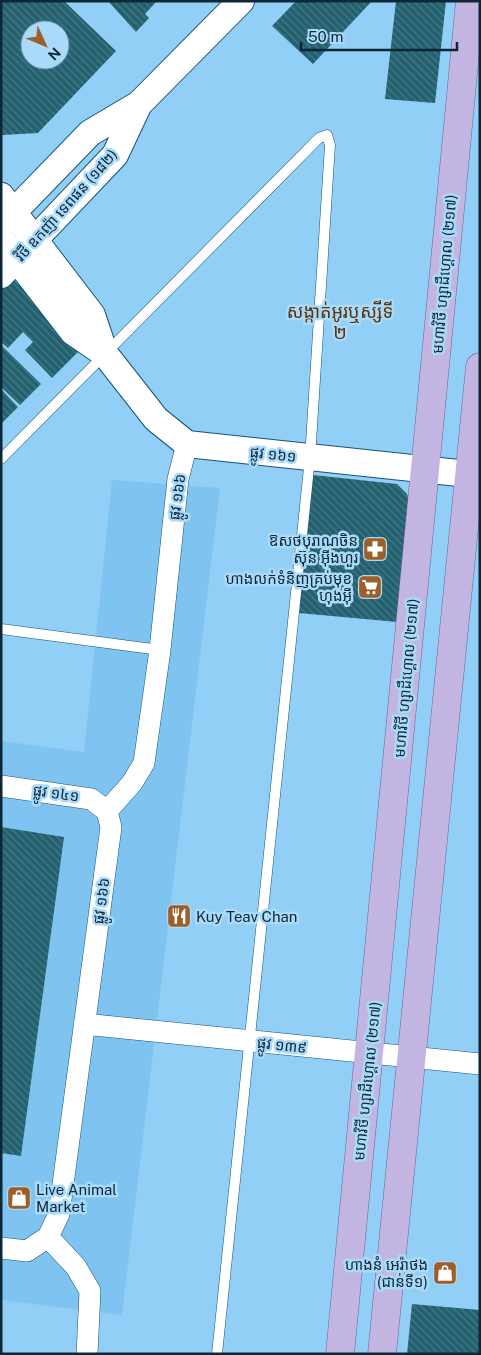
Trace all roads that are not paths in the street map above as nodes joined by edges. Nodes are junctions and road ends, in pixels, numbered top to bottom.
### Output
1 (241, 1) edge
2 (470, 1) edge
3 (472, 57) edge
4 (139, 104) junction
5 (5, 211) edge
6 (34, 240) junction
7 (6, 257) edge
8 (105, 354) junction
9 (480, 367) edge
10 (187, 444) junction
11 (310, 458) junction
12 (1, 459) edge
13 (426, 470) junction
14 (474, 475) edge
15 (1, 629) edge
16 (160, 650) junction
17 (1, 786) edge
18 (107, 811) junction
19 (84, 1024) junction
20 (249, 1042) junction
21 (370, 1053) junction
22 (412, 1057) junction
23 (480, 1064) edge
24 (48, 1237) junction
25 (1, 1248) edge
26 (87, 1354) edge
27 (217, 1354) edge
28 (340, 1354) edge
29 (382, 1354) edge

1 - 4 street, វិថី ឧកញ៉ា ទេពផន (១៨២)
2 - 3 main road, មហាវិថី ហ្សាដឹហ្គោល (២១៧)
3 - 13 main road, មហាវិថី ហ្សាដឹហ្គោល (២១៧)
4 - 5 street, វិថី ឧកញ៉ា ទេពផន (១៨២)
4 - 6 street, វិថី ឧកញ៉ា ទេពផន (១៨២)
5 - 6 street
6 - 7 street, វិថី ឧកញ៉ា ទេពផន (១៨២)
6 - 8 street
7 - 8 street
8 - 10 street
8 - 11 lane
8 - 12 lane
9 - 14 main road
10 - 11 street, ផ្លូវ ១៦១
10 - 16 street, ផ្លូវ ១៦៦
11 - 13 street, ផ្លូវ ១៦១
11 - 20 lane
13 - 14 street, ផ្លូវ ១៦១
13 - 21 main road, មហាវិថី ហ្សាដឹហ្គោល (២១៧)
14 - 22 main road
15 - 16 lane
16 - 18 street, ផ្លូវ ១៦៦
17 - 18 street, ផ្លូវ ១៤១
18 - 19 street, ផ្លូវ ១៦៦
19 - 20 street, ផ្លូវ ១៣៩
19 - 24 street, ផ្លូវ ១៦៦
20 - 21 street, ផ្លូវ ១៣៩
20 - 27 lane
21 - 22 street, ផ្លូវ ១៣៩
21 - 28 main road, មហាវិថី ហ្សាដឹហ្គោល (២១៧)
22 - 23 street, ផ្លូវ ១៣៩
22 - 29 main road
24 - 25 street
24 - 26 street

